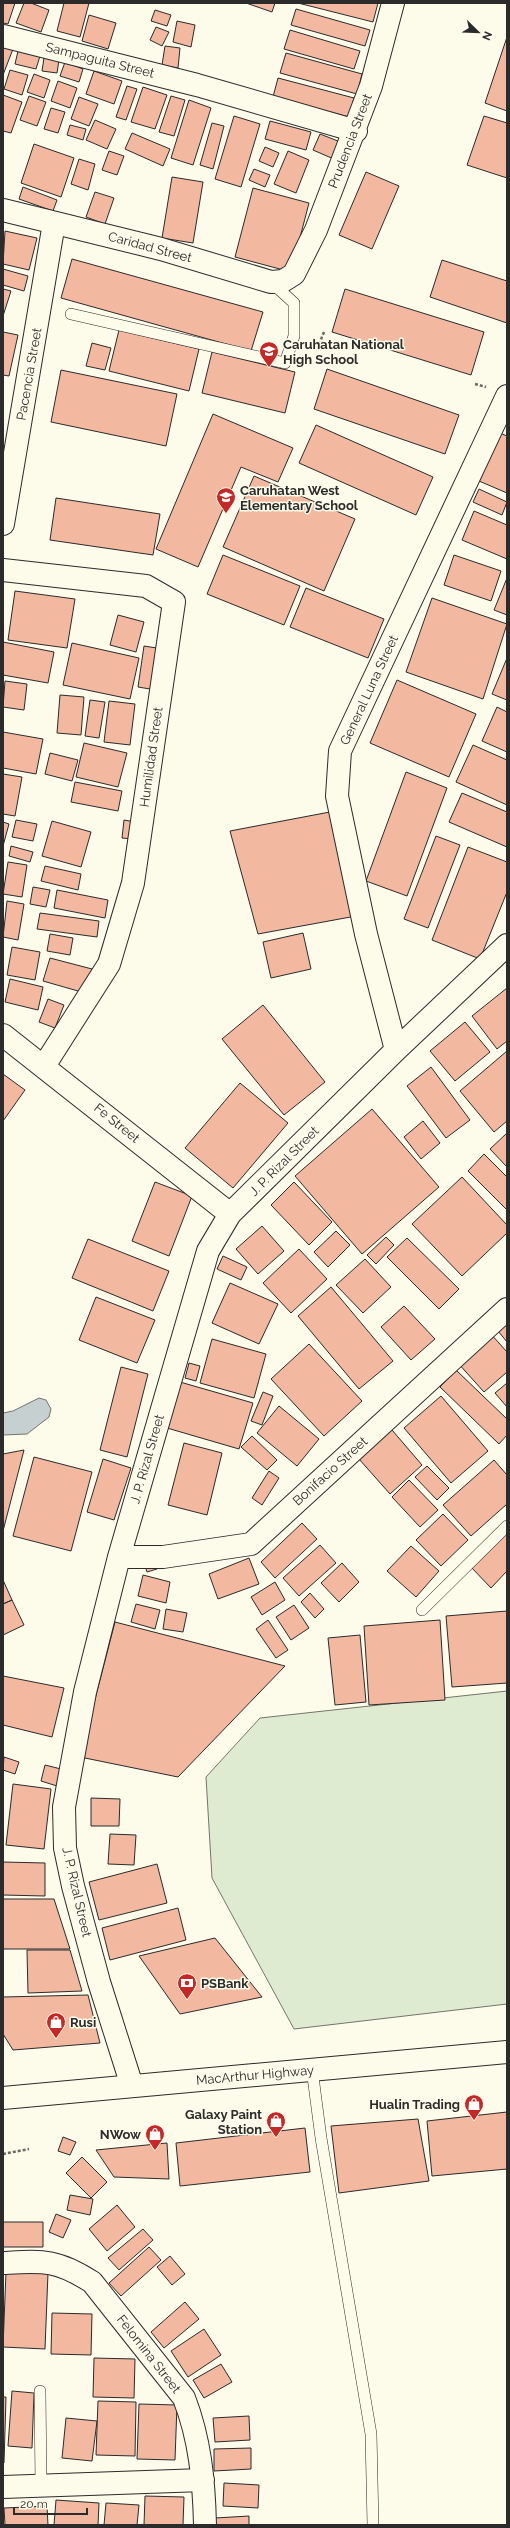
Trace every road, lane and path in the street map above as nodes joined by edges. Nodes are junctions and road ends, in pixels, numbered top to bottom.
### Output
1 (393, 3) edge
2 (3, 36) edge
3 (356, 131) junction
4 (3, 210) edge
5 (54, 223) junction
6 (271, 282) junction
7 (71, 314) dead end
8 (324, 332) dead end
9 (319, 344) dead end
10 (475, 384) dead end
11 (485, 387) dead end
12 (507, 396) edge
13 (3, 524) edge
14 (3, 570) edge
15 (507, 945) edge
16 (3, 1035) edge
17 (396, 1050) junction
18 (44, 1066) junction
19 (230, 1214) junction
20 (507, 1309) edge
21 (507, 1526) edge
22 (119, 1557) junction
23 (422, 1610) dead end
24 (507, 2052) edge
25 (312, 2069) junction
26 (132, 2086) junction
27 (3, 2098) edge
28 (29, 2149) dead end
29 (3, 2154) edge
30 (3, 2263) edge
31 (40, 2391) dead end
32 (203, 2480) junction
33 (41, 2485) junction
34 (3, 2487) edge
35 (205, 2525) edge
36 (373, 2525) edge

1 - 3 main road, Prudencia Street
2 - 3 main road, Sampaguita Street
3 - 6 main road, Prudencia Street
4 - 5 main road, Caridad Street
5 - 6 main road, Caridad Street
5 - 13 main road, Pacencia Street
6 - 7 lane
8 - 9 path
10 - 11 path
12 - 17 main road, General Luna Street
14 - 18 main road, Humilidad Street
15 - 17 main road, J. P. Rizal Street
16 - 18 main road, Fe Street
17 - 19 main road, J. P. Rizal Street
18 - 19 main road, Fe Street
19 - 22 main road, J. P. Rizal Street
20 - 22 main road, Bonifacio Street
21 - 23 lane
22 - 26 main road, J. P. Rizal Street
24 - 25 main road, MacArthur Highway
25 - 26 main road, MacArthur Highway
25 - 36 lane
26 - 27 main road, MacArthur Highway
28 - 29 path
30 - 32 main road, Felomina Street
31 - 33 lane
32 - 33 main road
32 - 35 main road, Felomina Street
33 - 34 main road

